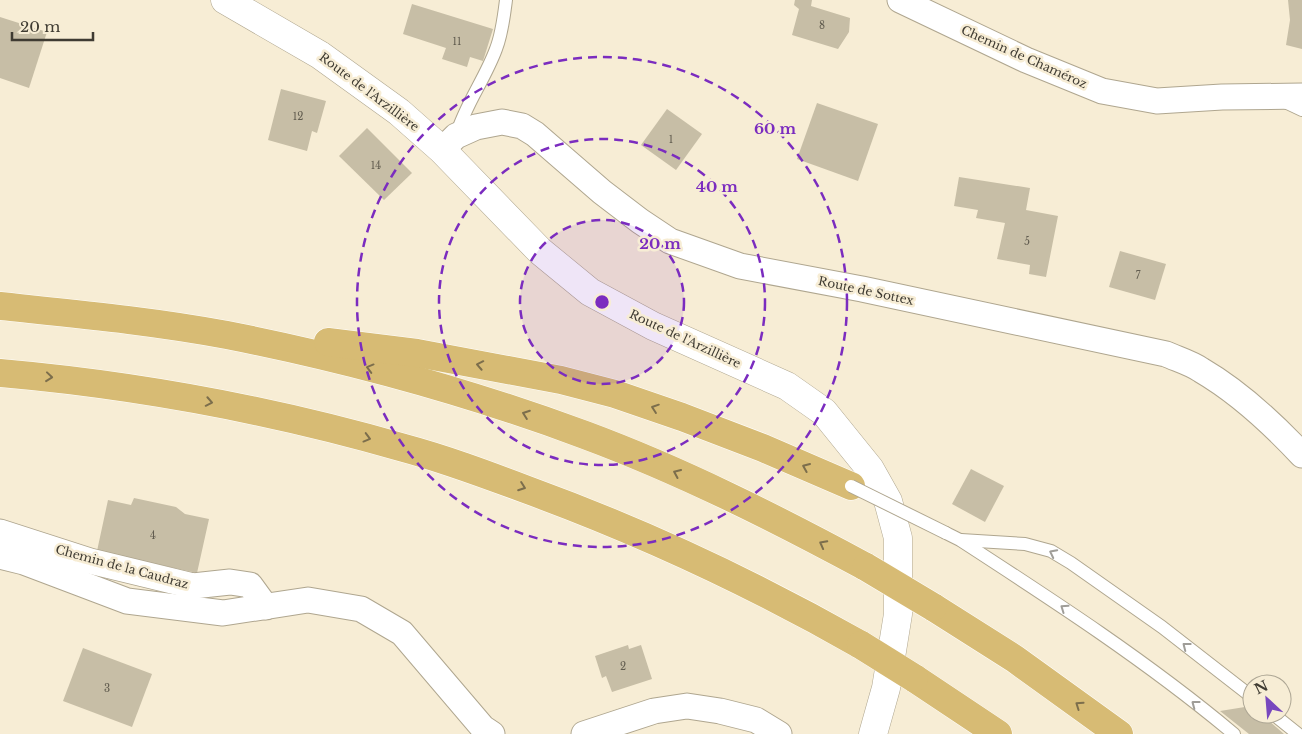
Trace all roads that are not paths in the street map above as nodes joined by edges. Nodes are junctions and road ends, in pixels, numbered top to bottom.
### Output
1 (225, 0) edge
2 (506, 0) edge
3 (900, 0) edge
4 (1274, 96) junction
5 (1302, 96) edge
6 (1302, 110) edge
7 (449, 143) junction
8 (0, 306) edge
9 (225, 335) junction
10 (0, 372) edge
11 (1302, 455) edge
12 (851, 486) joint
13 (0, 532) edge
14 (960, 540) junction
15 (0, 556) edge
16 (266, 607) junction
17 (1242, 689) edge
18 (939, 694) junction
19 (1286, 724) edge
20 (492, 734) edge
21 (584, 734) edge
22 (779, 734) edge
23 (873, 734) edge
24 (981, 734) edge
25 (998, 734) edge
26 (1119, 734) edge
27 (1234, 734) edge
28 (1298, 734) edge

1 - 7 street, Route de l'Arzillière
2 - 7 lane
3 - 4 street, Chemin de Chaméroz
4 - 5 street, Chemin de Chaméroz
4 - 6 lane
7 - 11 street, Route de Sottex
7 - 23 street, Route de l'Arzillière
8 - 9 highway
12 -> 9 highway
26 -> 9 highway, bridge
10 -> 18 highway, bridge
12 - 14 lane, bridge
13 - 16 street, Chemin de la Caudraz
17 -> 14 lane
27 -> 14 lane
15 - 16 street, Chemin de la Caudraz
16 - 20 street, Chemin de la Caudraz
18 - 24 highway
18 - 25 highway
19 - 28 lane
21 - 22 street

